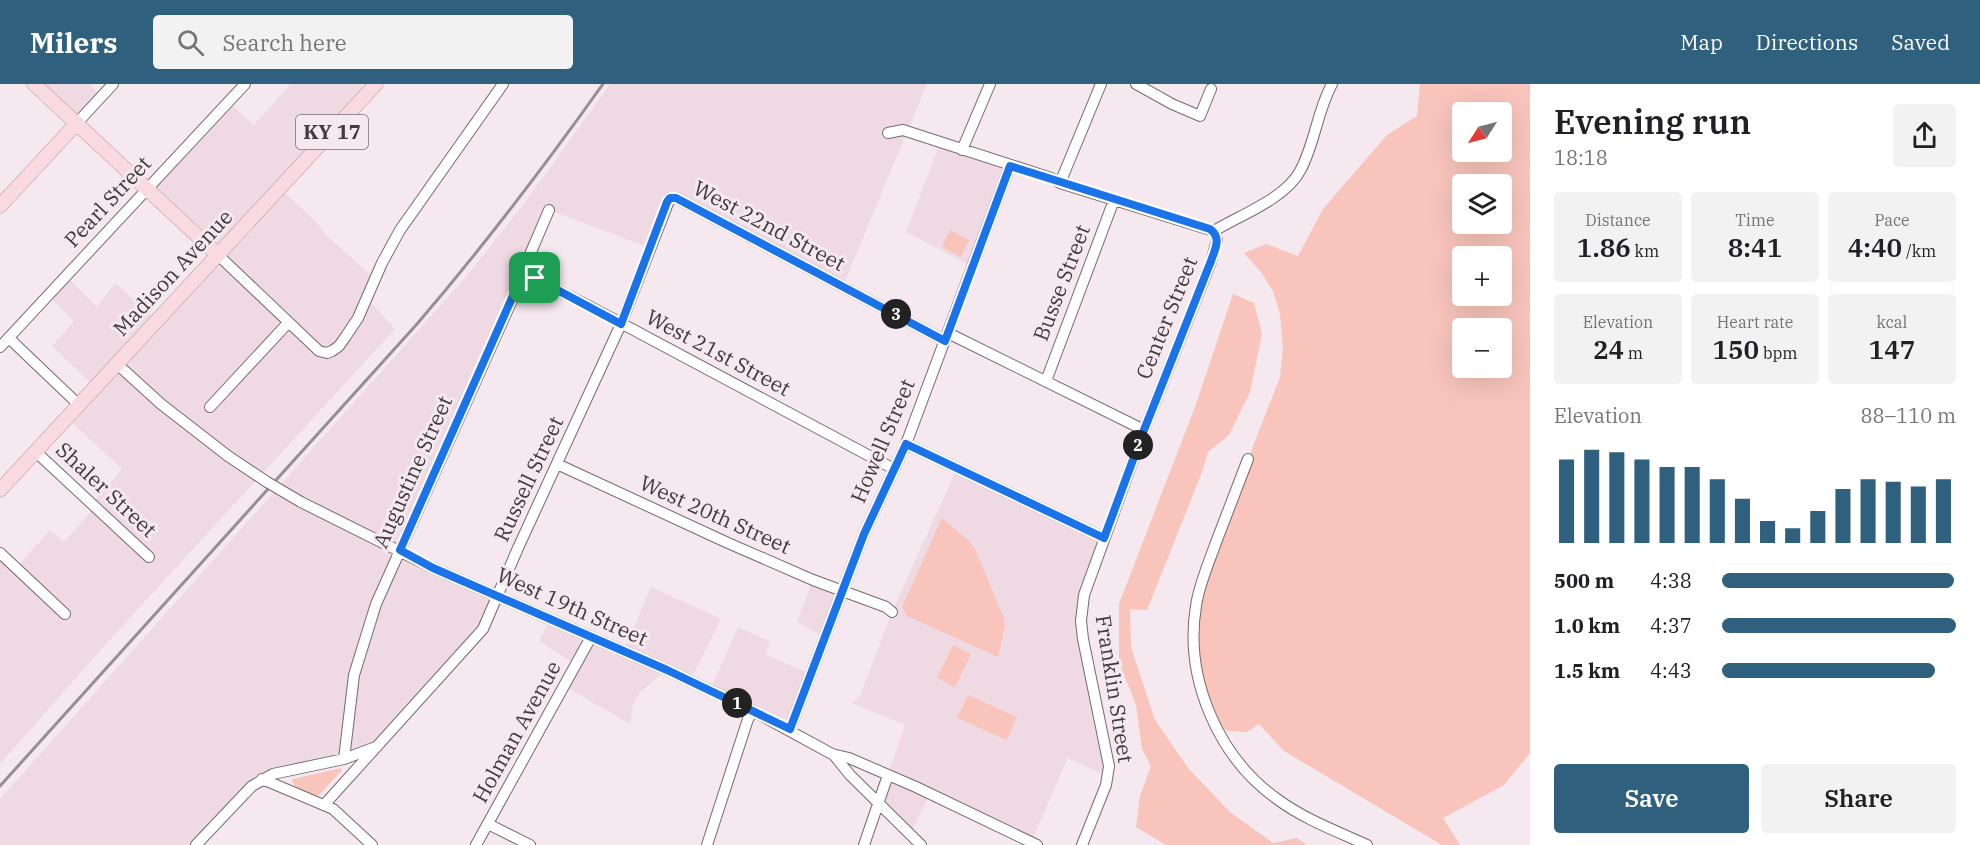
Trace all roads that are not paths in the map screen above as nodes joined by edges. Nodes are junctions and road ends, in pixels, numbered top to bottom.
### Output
1 (34, 84) edge
2 (113, 84) edge
3 (245, 84) edge
4 (502, 84) edge
5 (990, 84) edge
6 (1101, 84) edge
7 (1136, 84) edge
8 (1332, 84) edge
9 (368, 87) edge
10 (1211, 89) dead end
11 (77, 123) junction
12 (888, 133) dead end
13 (962, 150) junction
14 (1010, 166) junction
15 (1060, 183) junction
16 (148, 189) junction
17 (670, 198) joint
18 (1114, 200) junction
19 (0, 206) edge
20 (549, 210) dead end
21 (1214, 231) junction
22 (218, 255) junction
23 (523, 273) junction
24 (288, 322) junction
25 (621, 324) junction
26 (10, 336) junction
27 (946, 337) junction
28 (0, 346) edge
29 (117, 364) junction
30 (1046, 381) junction
31 (79, 405) junction
32 (210, 407) dead end
33 (1144, 430) junction
34 (906, 444) junction
35 (36, 452) junction
36 (1248, 459) dead end
37 (557, 464) junction
38 (894, 468) junction
39 (0, 489) edge
40 (1104, 538) junction
41 (400, 550) junction
42 (0, 553) edge
43 (149, 556) dead end
44 (842, 591) junction
45 (497, 596) junction
46 (892, 612) dead end
47 (65, 614) dead end
48 (591, 638) junction
49 (753, 711) junction
50 (790, 729) junction
51 (376, 746) junction
52 (832, 754) junction
53 (344, 759) junction
54 (888, 775) junction
55 (262, 779) junction
56 (878, 804) junction
57 (324, 805) junction
58 (488, 824) junction
59 (196, 845) edge
60 (371, 845) edge
61 (476, 845) edge
62 (530, 845) edge
63 (707, 845) edge
64 (864, 845) edge
65 (921, 845) edge
66 (1037, 845) edge
67 (1082, 845) edge
68 (1367, 845) edge

1 - 11 main road
2 - 11 street
3 - 16 street, Pearl Street
4 - 24 street
5 - 13 street
6 - 15 street
7 - 10 street
8 - 21 street
9 - 22 main road, Madison Avenue / KY 17
11 - 16 main road
11 - 19 main road
12 - 13 street
13 - 14 street
14 - 15 street
14 - 27 street, Howell Street
15 - 18 street
16 - 22 main road
16 - 26 street, Pearl Street
17 - 25 street, Russell Street
17 - 27 street, West 22nd Street
18 - 21 street
18 - 30 street, Busse Street
20 - 23 street, Augustine Street
21 - 33 street, Center Street
22 - 24 street
22 - 29 main road, Madison Avenue / KY 17
23 - 25 street, West 21st Street
23 - 41 street, Augustine Street
24 - 32 street
25 - 37 street, Russell Street
25 - 38 street, West 21st Street
26 - 28 street, Pearl Street
26 - 31 street
27 - 30 street, West 22nd Street
27 - 34 street, Howell Street
29 - 31 main road, Madison Avenue / KY 17
29 - 41 street, West 19th Street, bridge
30 - 33 street, West 22nd Street
31 - 35 main road, Madison Avenue / KY 17
33 - 40 street, Center Street
34 - 38 street, Howell Street
34 - 40 street
35 - 39 main road, Madison Avenue / KY 17
35 - 43 street, Shaler Street
36 - 68 street
37 - 44 street, West 20th Street
37 - 45 street, Russell Street
38 - 44 street, Howell Street
40 - 67 street, Franklin Street
41 - 45 street, West 19th Street
41 - 53 street, Augustine Street
42 - 47 street
44 - 46 street, West 20th Street
44 - 50 street, Howell Street
45 - 48 street, West 19th Street
45 - 51 street, Russell Street
48 - 49 street, West 19th Street
48 - 58 street, Holman Avenue
49 - 50 street, West 19th Street
49 - 63 street
50 - 52 street, West 19th Street
51 - 53 street, Russell Street
51 - 57 street, Russell Street
52 - 54 street, West 19th Street
52 - 56 street
53 - 55 street, Russell Street
54 - 56 street
54 - 66 street, West 19th Street
55 - 57 street
55 - 59 street, Russell Street
56 - 64 street
56 - 65 street
57 - 60 street
58 - 61 street, Holman Avenue
58 - 62 street

